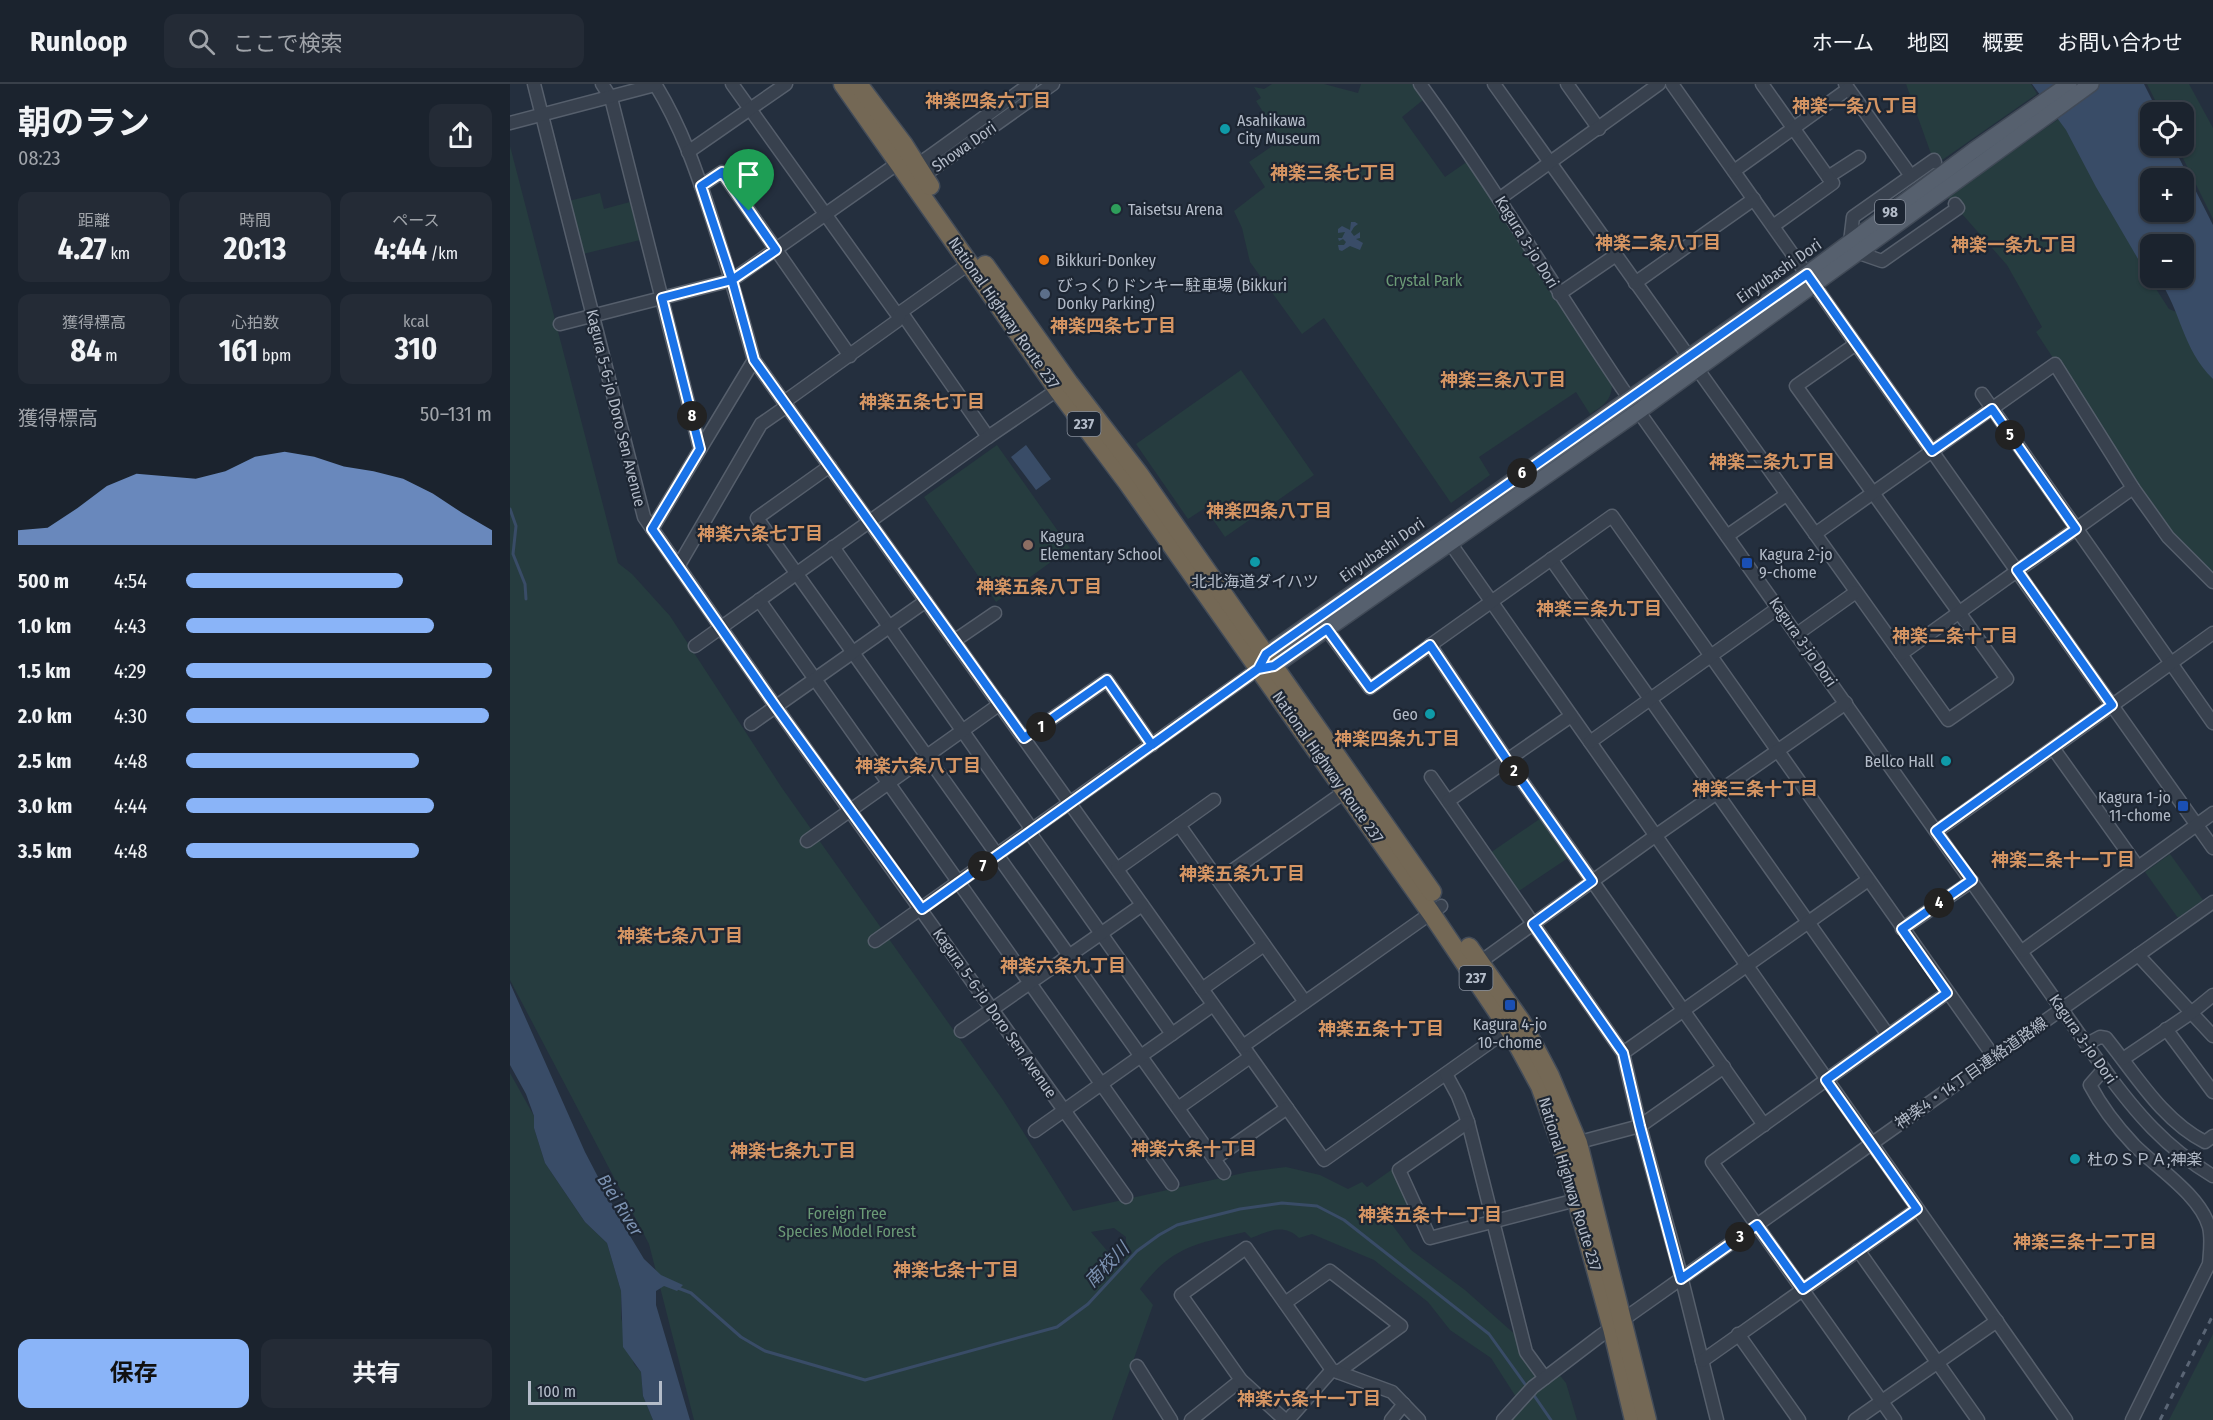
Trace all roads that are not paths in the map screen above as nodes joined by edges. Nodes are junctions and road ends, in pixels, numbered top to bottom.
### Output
1 (534, 84) edge
2 (602, 84) edge
3 (655, 84) edge
4 (732, 84) edge
5 (786, 84) edge
6 (843, 84) edge
7 (858, 84) edge
8 (1030, 84) edge
9 (1053, 84) edge
10 (1420, 84) edge
11 (1494, 84) edge
12 (1567, 84) edge
13 (1659, 84) edge
14 (1672, 84) edge
15 (1762, 84) edge
16 (2069, 84) edge
17 (2091, 84) edge
18 (1847, 86) edge
19 (611, 98) junction
20 (749, 109) junction
21 (541, 115) junction
22 (510, 123) edge
23 (1793, 128) junction
24 (1599, 129) junction
25 (688, 153) junction
26 (1858, 157) dead end
27 (1977, 157) junction
28 (1551, 162) junction
29 (1935, 162) dead end
30 (911, 167) junction
31 (1734, 171) junction
32 (1911, 176) junction
33 (1828, 177) junction
34 (701, 186) junction
35 (1499, 199) junction
36 (1754, 199) junction
37 (1955, 204) dead end
38 (824, 216) junction
39 (1773, 226) junction
40 (1855, 247) junction
41 (776, 250) junction
42 (1616, 255) junction
43 (970, 262) junction
44 (1811, 279) junction
45 (732, 280) junction
46 (1635, 283) junction
47 (1559, 294) junction
48 (662, 298) junction
49 (899, 314) junction
50 (593, 316) junction
51 (560, 324) dead end
52 (1856, 344) junction
53 (850, 356) junction
54 (754, 360) junction
55 (1693, 363) junction
56 (1063, 386) junction
57 (1982, 394) dead end
58 (1629, 398) junction
59 (786, 404) junction
60 (1992, 409) junction
61 (1639, 411) junction
62 (988, 437) junction
63 (700, 449) junction
64 (1932, 451) junction
65 (830, 466) junction
66 (2133, 488) junction
67 (1873, 494) junction
68 (1786, 495) junction
69 (869, 521) junction
70 (652, 529) junction
71 (2076, 529) junction
72 (1815, 534) junction
73 (1727, 536) junction
74 (1445, 537) junction
75 (833, 547) junction
76 (1551, 559) junction
77 (679, 566) junction
78 (2017, 570) junction
79 (796, 573) junction
80 (2213, 582) edge
81 (1856, 592) junction
82 (759, 600) junction
83 (926, 601) junction
84 (1491, 602) junction
85 (1778, 608) junction
86 (1958, 612) junction
87 (994, 613) dead end
88 (1322, 623) junction
89 (721, 627) junction
90 (889, 627) junction
91 (2213, 633) edge
92 (1797, 634) junction
93 (954, 641) junction
94 (1430, 645) junction
95 (695, 646) dead end
96 (853, 653) junction
97 (1900, 654) junction
98 (1710, 656) junction
99 (1266, 663) junction
100 (2170, 663) junction
101 (816, 680) junction
102 (1650, 699) junction
103 (1846, 703) junction
104 (999, 704) junction
105 (2112, 705) junction
106 (776, 707) junction
107 (1571, 716) junction
108 (2212, 720) edge
109 (751, 724) dead end
110 (962, 731) junction
111 (1024, 738) junction
112 (1590, 742) junction
113 (1152, 745) junction
114 (2053, 747) junction
115 (1777, 752) junction
116 (927, 756) junction
117 (1507, 760) junction
118 (1431, 777) dead end
119 (889, 783) junction
120 (1351, 788) junction
121 (1716, 794) junction
122 (1214, 800) dead end
123 (1448, 801) junction
124 (1070, 804) junction
125 (851, 810) junction
126 (2213, 813) edge
127 (1179, 825) junction
128 (2197, 825) junction
129 (1936, 831) junction
130 (1031, 832) junction
131 (1655, 836) junction
132 (807, 841) dead end
133 (2213, 848) edge
134 (998, 856) junction
135 (2138, 867) junction
136 (1117, 869) junction
137 (1219, 880) junction
138 (1868, 880) junction
139 (1972, 880) junction
140 (1592, 881) junction
141 (959, 883) junction
142 (2213, 902) edge
143 (1142, 905) junction
144 (922, 909) junction
145 (1436, 909) junction
146 (1808, 921) junction
147 (1533, 924) junction
148 (1902, 929) junction
149 (1101, 934) junction
150 (875, 941) dead end
151 (1264, 945) junction
152 (2022, 951) junction
153 (2138, 955) junction
154 (1069, 956) junction
155 (1746, 965) junction
156 (1475, 966) junction
157 (1030, 984) junction
158 (1202, 989) junction
159 (1947, 993) junction
160 (2213, 995) edge
161 (1305, 1002) junction
162 (1213, 1005) junction
163 (992, 1009) junction
164 (2062, 1009) junction
165 (1684, 1011) junction
166 (2191, 1013) junction
167 (1515, 1025) junction
168 (2166, 1029) junction
169 (961, 1031) dead end
170 (1172, 1034) junction
171 (1888, 1035) junction
172 (2213, 1036) edge
173 (2087, 1044) junction
174 (1243, 1046) junction
175 (1623, 1053) junction
176 (1141, 1056) junction
177 (1251, 1057) junction
178 (1994, 1057) junction
179 (2123, 1059) junction
180 (1724, 1067) junction
181 (2104, 1069) junction
182 (1446, 1074) junction
183 (1826, 1080) junction
184 (1101, 1083) junction
185 (2213, 1092) edge
186 (1178, 1108) junction
187 (1287, 1108) junction
188 (1064, 1111) junction
189 (1468, 1122) junction
190 (1764, 1125) junction
191 (1640, 1126) junction
192 (1035, 1131) dead end
193 (2213, 1136) edge
194 (1872, 1144) junction
195 (1570, 1145) junction
196 (1214, 1159) junction
197 (1224, 1173) dead end
198 (2213, 1176) edge
199 (1172, 1184) dead end
200 (1126, 1197) dead end
201 (1583, 1198) junction
202 (1917, 1209) junction
203 (1494, 1222) junction
204 (1757, 1225) junction
205 (1858, 1250) junction
206 (1681, 1279) junction
207 (1803, 1289) junction
208 (1285, 1303) junction
209 (1996, 1321) junction
210 (1618, 1324) junction
211 (1738, 1334) junction
212 (1702, 1361) junction
213 (1937, 1363) junction
214 (1137, 1366) dead end
215 (1335, 1371) junction
216 (1545, 1378) junction
217 (1241, 1380) junction
218 (1882, 1402) junction
219 (1404, 1404) junction
220 (1171, 1420) edge
221 (1191, 1420) edge
222 (1287, 1420) edge
223 (1391, 1420) edge
224 (1419, 1420) edge
225 (1503, 1420) edge
226 (1634, 1420) edge
227 (1647, 1420) edge
228 (1717, 1420) edge
229 (1799, 1420) edge
230 (1855, 1420) edge
231 (1895, 1420) edge
232 (1978, 1420) edge
233 (2066, 1420) edge
234 (2132, 1420) edge

1 - 21 street, Kagura 5-6-jo Doro Sen Avenue
2 - 19 street
3 - 19 street
3 - 25 street
4 - 20 street
5 - 20 street
6 - 30 highway, National Highway Route 237 / 237
7 - 30 highway, National Highway Route 237 / 237
8 - 30 street, Showa Dori
9 - 30 street, Showa Dori
10 - 35 street, Kagura 3-jo Dori
11 - 28 street
12 - 24 street
13 - 24 street
14 - 31 street
15 - 23 street
16 - 27 main road, Eiryubashi Dori / 98
17 - 27 main road, Eiryubashi Dori / 98
18 - 23 street
18 - 32 street
19 - 21 street
19 - 48 street
20 - 25 street
20 - 38 street
21 - 22 street
21 - 50 street, Kagura 5-6-jo Doro Sen Avenue
23 - 31 street
23 - 33 street
24 - 28 street
25 - 34 street
26 - 33 street
27 - 40 main road, Eiryubashi Dori / 98
28 - 35 street
28 - 42 street
29 - 32 street
30 - 38 street
30 - 43 highway, National Highway Route 237 / 237
30 - 56 highway, National Highway Route 237 / 237
31 - 36 street
32 - 40 street
33 - 39 street
34 - 41 street
34 - 45 street
35 - 47 street, Kagura 3-jo Dori
36 - 39 street
36 - 46 street
37 - 40 street
38 - 41 street
38 - 49 street
39 - 44 street
40 - 44 main road, Eiryubashi Dori / 98
41 - 45 street
41 - 53 street
42 - 46 street
42 - 47 street
43 - 49 street
43 - 56 highway, National Highway Route 237 / 237
44 - 52 street
44 - 55 main road, Eiryubashi Dori / 98
45 - 48 street
45 - 54 street
46 - 55 street
47 - 58 street, Kagura 3-jo Dori
48 - 50 street
48 - 63 street
49 - 53 street
49 - 62 street
50 - 51 street
50 - 70 street, Kagura 5-6-jo Doro Sen Avenue
52 - 64 street
52 - 67 street
53 - 59 street
54 - 59 street
54 - 63 street
55 - 58 main road, Eiryubashi Dori / 98
55 - 61 main road, Eiryubashi Dori / 98
55 - 68 street
56 - 62 street
56 - 99 highway, National Highway Route 237 / 237
57 - 60 street
58 - 61 street, Kagura 3-jo Dori
58 - 74 main road, Eiryubashi Dori / 98
59 - 65 street
59 - 77 street
60 - 64 street
60 - 66 street
60 - 71 street
61 - 73 street, Kagura 3-jo Dori
61 - 74 main road, Eiryubashi Dori / 98
62 - 69 street
63 - 70 street
64 - 67 street
64 - 78 street
65 - 69 street
65 - 79 street
66 - 71 street
66 - 80 street
67 - 72 street
67 - 86 street
68 - 72 street
68 - 73 street
69 - 75 street
69 - 83 street
70 - 77 street, Kagura 5-6-jo Doro Sen Avenue
71 - 78 street
71 - 100 street
72 - 81 street
73 - 85 street, Kagura 3-jo Dori
74 - 84 street
74 - 88 main road, Eiryubashi Dori / 98
75 - 79 street
75 - 90 street
76 - 84 street
76 - 98 street
76 - 102 street
77 - 89 street, Kagura 5-6-jo Doro Sen Avenue
78 - 86 street
78 - 105 street
79 - 82 street
79 - 96 street
81 - 92 street
81 - 97 street
82 - 89 street
82 - 101 street
83 - 90 street
83 - 93 street
84 - 94 street
84 - 107 street
85 - 92 street, Kagura 3-jo Dori
85 - 98 street
86 - 97 street
86 - 97 street
87 - 93 street
88 - 94 street
88 - 99 main road, Eiryubashi Dori / 98
89 - 95 street
89 - 106 street, Kagura 5-6-jo Doro Sen Avenue
90 - 96 street
90 - 110 street
91 - 100 street
92 - 103 street, Kagura 3-jo Dori
93 - 104 street
94 - 117 street
96 - 101 street
96 - 116 street
98 - 102 street
98 - 115 street
99 - 113 street
99 - 120 highway, National Highway Route 237 / 237
100 - 105 street
100 - 108 street
101 - 106 street
101 - 119 street
102 - 112 street
102 - 121 street
103 - 115 street
103 - 129 street, Kagura 3-jo Dori
104 - 110 street
104 - 111 street
105 - 114 street
105 - 128 street
106 - 109 street
106 - 125 street, Kagura 5-6-jo Doro Sen Avenue
107 - 112 street
107 - 117 street
110 - 116 street
110 - 130 street
111 - 113 street
111 - 124 street
112 - 131 street
113 - 124 street
114 - 129 street
114 - 135 street
115 - 121 street
115 - 138 street
116 - 119 street
116 - 134 street
117 - 123 street
117 - 140 street
118 - 123 street
119 - 125 street
119 - 141 street
120 - 137 street
120 - 145 highway, National Highway Route 237 / 237
121 - 131 street
121 - 146 street
122 - 127 street
123 - 147 street
124 - 130 street
124 - 136 street
125 - 132 street
125 - 144 street, Kagura 5-6-jo Doro Sen Avenue
126 - 128 street
127 - 136 street
127 - 137 street
128 - 133 street
128 - 135 street
129 - 139 street, Kagura 3-jo Dori
130 - 134 street
130 - 149 street
131 - 140 street
131 - 155 street
134 - 141 street
134 - 154 street
135 - 152 street
136 - 143 street
137 - 151 street
138 - 146 street
138 - 148 street
139 - 148 street
139 - 152 street, Kagura 3-jo Dori
140 - 147 street
140 - 165 street
141 - 144 street
141 - 157 street
142 - 153 street, 神楽4・14丁目連絡道路線
143 - 149 street
143 - 158 street
144 - 150 street
144 - 163 street, Kagura 5-6-jo Doro Sen Avenue
145 - 156 highway, National Highway Route 237 / 237
145 - 161 street
146 - 155 street
146 - 171 street
147 - 156 street
147 - 175 street
148 - 159 street
149 - 154 street
149 - 170 street
151 - 158 street
151 - 161 street
152 - 164 street, Kagura 3-jo Dori
153 - 164 street, 神楽4・14丁目連絡道路線
153 - 166 street
154 - 157 street
154 - 176 street
155 - 165 street
155 - 183 street
156 - 167 highway, National Highway Route 237 / 237
157 - 163 street
157 - 184 street
158 - 162 street
159 - 171 street
159 - 178 street
160 - 166 street
161 - 174 street
162 - 170 street
162 - 174 street
163 - 169 street
163 - 188 street, Kagura 5-6-jo Doro Sen Avenue
164 - 173 street, Kagura 3-jo Dori
164 - 178 street, 神楽4・14丁目連絡道路線
165 - 175 street
165 - 180 street
166 - 168 street
166 - 172 street
167 - 182 street
167 - 195 highway, National Highway Route 237 / 237
168 - 179 street
168 - 185 street
170 - 176 street
171 - 183 street
173 - 179 street
173 - 181 street, Kagura 3-jo Dori
174 - 177 street
175 - 191 street
176 - 184 street
176 - 186 street
177 - 186 street
177 - 187 street
178 - 194 street, 神楽4・14丁目連絡道路線
179 - 193 street
180 - 190 street
180 - 191 street
181 - 198 street, Kagura 3-jo Dori
181 - 234 street
182 - 187 street
182 - 189 street
183 - 190 street
183 - 194 street
184 - 188 street
184 - 199 street
186 - 196 street
187 - 196 street
188 - 192 street
188 - 200 street, Kagura 5-6-jo Doro Sen Avenue
189 - 203 street
189 - 203 street
190 - 204 street
191 - 195 street
191 - 206 street
194 - 202 street
194 - 204 street, 神楽4・14丁目連絡道路線
195 - 201 highway, National Highway Route 237 / 237
196 - 197 street
201 - 203 street
201 - 210 highway, National Highway Route 237 / 237
202 - 205 street
202 - 209 street
203 - 216 street
204 - 206 street, 神楽4・14丁目連絡道路線
204 - 207 street
205 - 207 street
205 - 213 street
206 - 210 street, 神楽4・14丁目連絡道路線
206 - 212 street
207 - 211 street
207 - 218 street
208 - 215 street
208 - 215 street
208 - 217 street
209 - 213 street
209 - 233 street
210 - 216 street, 神楽4・14丁目連絡道路線
210 - 226 highway, National Highway Route 237 / 237
210 - 227 highway, National Highway Route 237 / 237
211 - 212 street
211 - 229 street
212 - 228 street
213 - 218 street
213 - 232 street
214 - 220 street
215 - 219 street
215 - 222 street
216 - 225 street, 神楽4・14丁目連絡道路線
217 - 221 street
217 - 222 street
218 - 230 street
218 - 231 street
219 - 223 street
219 - 224 street

